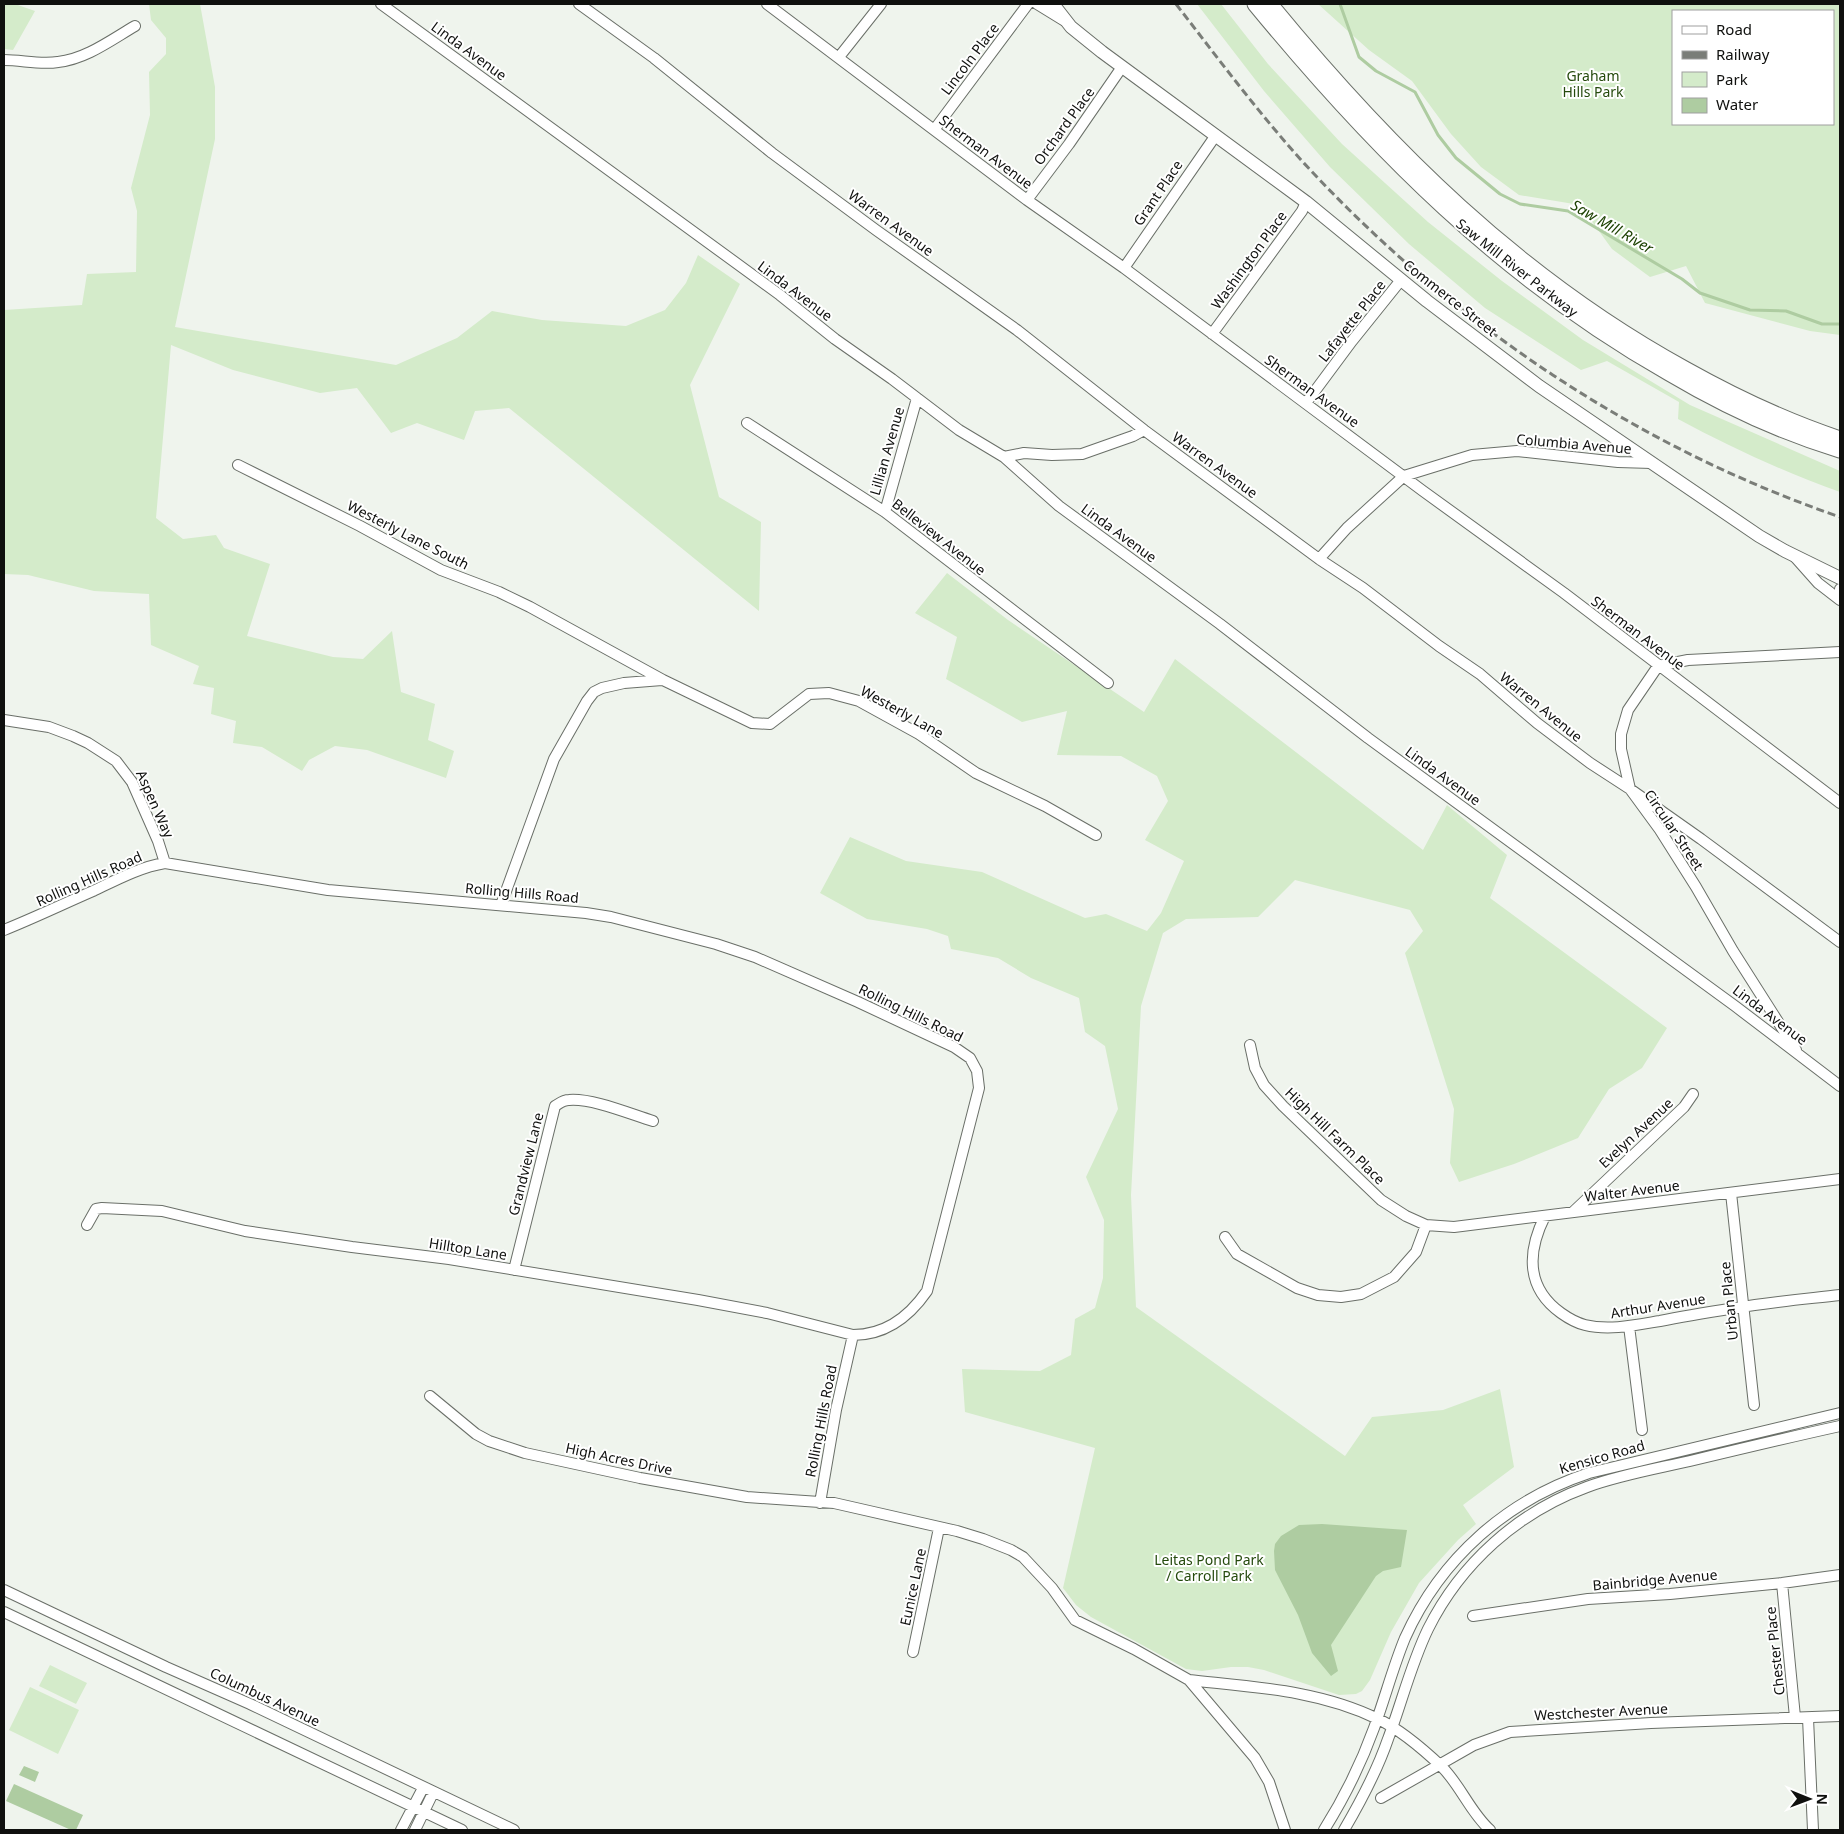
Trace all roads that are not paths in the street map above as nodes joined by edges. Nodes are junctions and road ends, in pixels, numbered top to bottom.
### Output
1 (381, 4) edge
2 (579, 4) edge
3 (767, 4) edge
4 (881, 4) edge
5 (1028, 4) edge
6 (1037, 4) edge
7 (1053, 4) edge
8 (1255, 4) edge
9 (1270, 4) edge
10 (1063, 20) junction
11 (135, 26) dead end
12 (840, 58) junction
13 (4, 60) edge
14 (1122, 67) junction
15 (934, 130) junction
16 (1216, 134) junction
17 (1027, 200) junction
18 (1306, 202) junction
19 (1124, 268) junction
20 (1401, 280) junction
21 (1212, 334) junction
22 (917, 398) junction
23 (1306, 403) junction
24 (747, 423) dead end
25 (1144, 430) junction
26 (1840, 439) edge
27 (1840, 450) edge
28 (1004, 457) junction
29 (1654, 463) junction
30 (238, 465) dead end
31 (1404, 476) junction
32 (884, 512) junction
33 (1793, 556) junction
34 (1319, 559) junction
35 (1840, 578) edge
36 (1840, 589) edge
37 (1840, 594) edge
38 (1840, 600) edge
39 (592, 641) joint
40 (1840, 652) edge
41 (1658, 666) junction
42 (663, 680) junction
43 (1108, 683) dead end
44 (4, 720) edge
45 (1630, 789) junction
46 (1840, 803) edge
47 (1096, 835) dead end
48 (165, 863) junction
49 (500, 905) junction
50 (4, 930) edge
51 (1840, 942) edge
52 (1250, 1045) dead end
53 (1799, 1055) junction
54 (1840, 1086) edge
55 (1693, 1094) dead end
56 (653, 1121) dead end
57 (1840, 1179) edge
58 (1731, 1193) junction
59 (1573, 1212) junction
60 (1545, 1216) junction
61 (86, 1225) dead end
62 (1426, 1225) junction
63 (1225, 1237) dead end
64 (514, 1270) junction
65 (1840, 1295) edge
66 (1743, 1306) junction
67 (1628, 1326) junction
68 (853, 1335) junction
69 (430, 1396) dead end
70 (1754, 1405) dead end
71 (1840, 1414) edge
72 (1840, 1426) edge
73 (1642, 1430) dead end
74 (820, 1503) junction
75 (939, 1528) junction
76 (1840, 1575) edge
77 (1782, 1583) junction
78 (4, 1590) edge
79 (4, 1612) edge
80 (1473, 1616) dead end
81 (913, 1652) dead end
82 (1189, 1680) junction
83 (1840, 1716) edge
84 (1795, 1717) junction
85 (1808, 1718) junction
86 (1385, 1723) junction
87 (1440, 1766) junction
88 (423, 1788) junction
89 (433, 1793) junction
90 (1381, 1798) dead end
91 (413, 1807) junction
92 (424, 1812) junction
93 (401, 1830) edge
94 (415, 1830) edge
95 (462, 1830) edge
96 (514, 1830) edge
97 (1286, 1830) edge
98 (1324, 1830) edge
99 (1344, 1830) edge
100 (1490, 1830) edge
101 (1813, 1830) edge

1 - 22 street, Linda Avenue
2 - 25 street, Warren Avenue
3 - 12 street, Sherman Avenue
4 - 12 street
5 - 15 street, Lincoln Place
6 - 10 street
7 - 10 main road, Commerce Street
8 - 27 highway, Saw Mill River Parkway
9 - 26 highway, Saw Mill River Parkway
10 - 14 main road, Commerce Street
11 - 13 street
12 - 15 street, Sherman Avenue
14 - 16 main road, Commerce Street
14 - 17 street, Orchard Place
15 - 17 street, Sherman Avenue
16 - 18 main road, Commerce Street
16 - 19 street, Grant Place
17 - 19 street, Sherman Avenue
18 - 20 main road, Commerce Street
18 - 21 street, Washington Place
19 - 21 street, Sherman Avenue
20 - 23 street, Lafayette Place
20 - 29 main road, Commerce Street
21 - 23 street, Sherman Avenue
22 - 28 street, Linda Avenue
22 - 32 street, Lillian Avenue
23 - 31 street, Sherman Avenue
24 - 32 street, Belleview Avenue
25 - 28 street
25 - 34 street, Warren Avenue
28 - 53 street, Linda Avenue
29 - 31 street, Columbia Avenue
29 - 33 main road, Commerce Street
30 - 39 street, Westerly Lane South
31 - 34 street, Columbia Avenue
31 - 41 street, Sherman Avenue
32 - 43 street, Belleview Avenue
33 - 35 main road
33 - 38 street, Commerce Street
34 - 45 street, Warren Avenue
36 - 37 street
39 - 42 street, Westerly Lane
40 - 41 street
41 - 45 street, Circular Street
41 - 46 street, Sherman Avenue
42 - 47 street, Westerly Lane
42 - 49 street
44 - 48 street, Aspen Way
45 - 51 street, Warren Avenue
45 - 53 street, Circular Street
48 - 49 street, Rolling Hills Road
48 - 50 street, Rolling Hills Road
49 - 68 street, Rolling Hills Road
52 - 62 street, High Hill Farm Place
53 - 54 street, Linda Avenue
55 - 59 street, Evelyn Avenue
56 - 64 street, Grandview Lane
57 - 58 street, Walter Avenue
58 - 59 street, Walter Avenue
58 - 66 street, Urban Place
59 - 60 street, Walter Avenue
60 - 62 street, Walter Avenue
60 - 67 street, Arthur Avenue
61 - 64 street, Hilltop Lane
62 - 63 street
64 - 68 street, Hilltop Lane
65 - 66 street, Arthur Avenue
66 - 67 street, Arthur Avenue
66 - 70 street, Urban Place
67 - 73 street
68 - 74 street, Rolling Hills Road
69 - 74 street, High Acres Drive
71 - 86 street, Kensico Road
72 - 86 street, Kensico Road
74 - 75 street
75 - 81 street, Eunice Lane
75 - 82 street
76 - 77 street, Bainbridge Avenue
77 - 80 street, Bainbridge Avenue
77 - 84 street, Chester Place
78 - 88 street, Columbus Avenue
79 - 91 street
82 - 86 street
82 - 97 street
83 - 85 street, Westchester Avenue
84 - 85 street, Westchester Avenue
84 - 87 street, Westchester Avenue
85 - 101 street
86 - 87 street
86 - 98 street, Kensico Road
86 - 99 street, Kensico Road
87 - 90 street, Westchester Avenue
87 - 100 street
88 - 89 street, Columbus Avenue
88 - 91 street
89 - 92 street
89 - 96 street, Columbus Avenue
91 - 92 street
91 - 93 street
92 - 94 street
92 - 95 street

